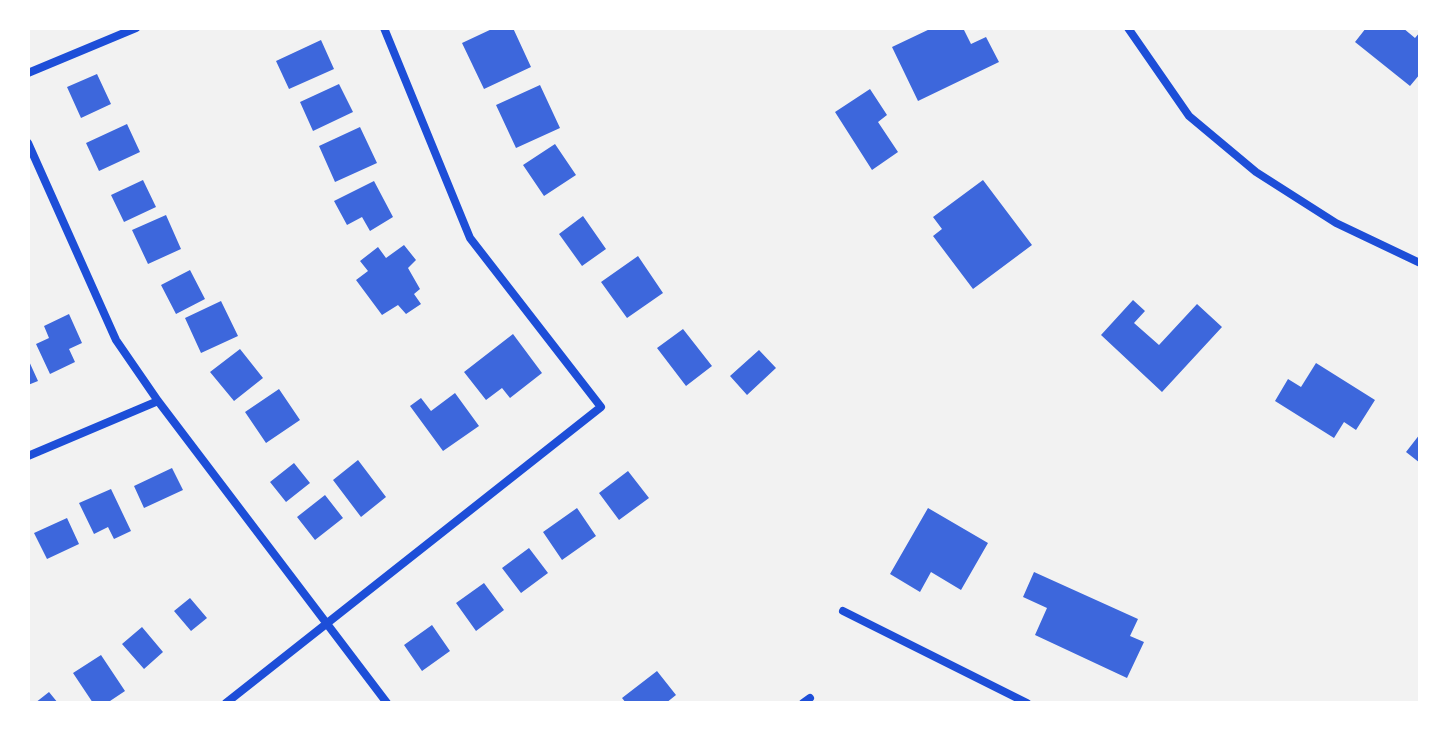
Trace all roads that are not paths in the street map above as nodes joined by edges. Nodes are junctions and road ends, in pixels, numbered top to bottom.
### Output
1 (136, 28) edge
2 (384, 28) edge
3 (1128, 28) edge
4 (28, 73) edge
5 (28, 143) edge
6 (1420, 263) edge
7 (158, 401) junction
8 (28, 456) edge
9 (843, 611) dead end
10 (326, 624) junction
11 (226, 703) edge
12 (387, 703) edge
13 (1027, 703) edge

1 - 4 street
2 - 10 street
3 - 6 street
5 - 7 street
7 - 8 street
7 - 10 street
9 - 13 street
10 - 11 street
10 - 12 street

